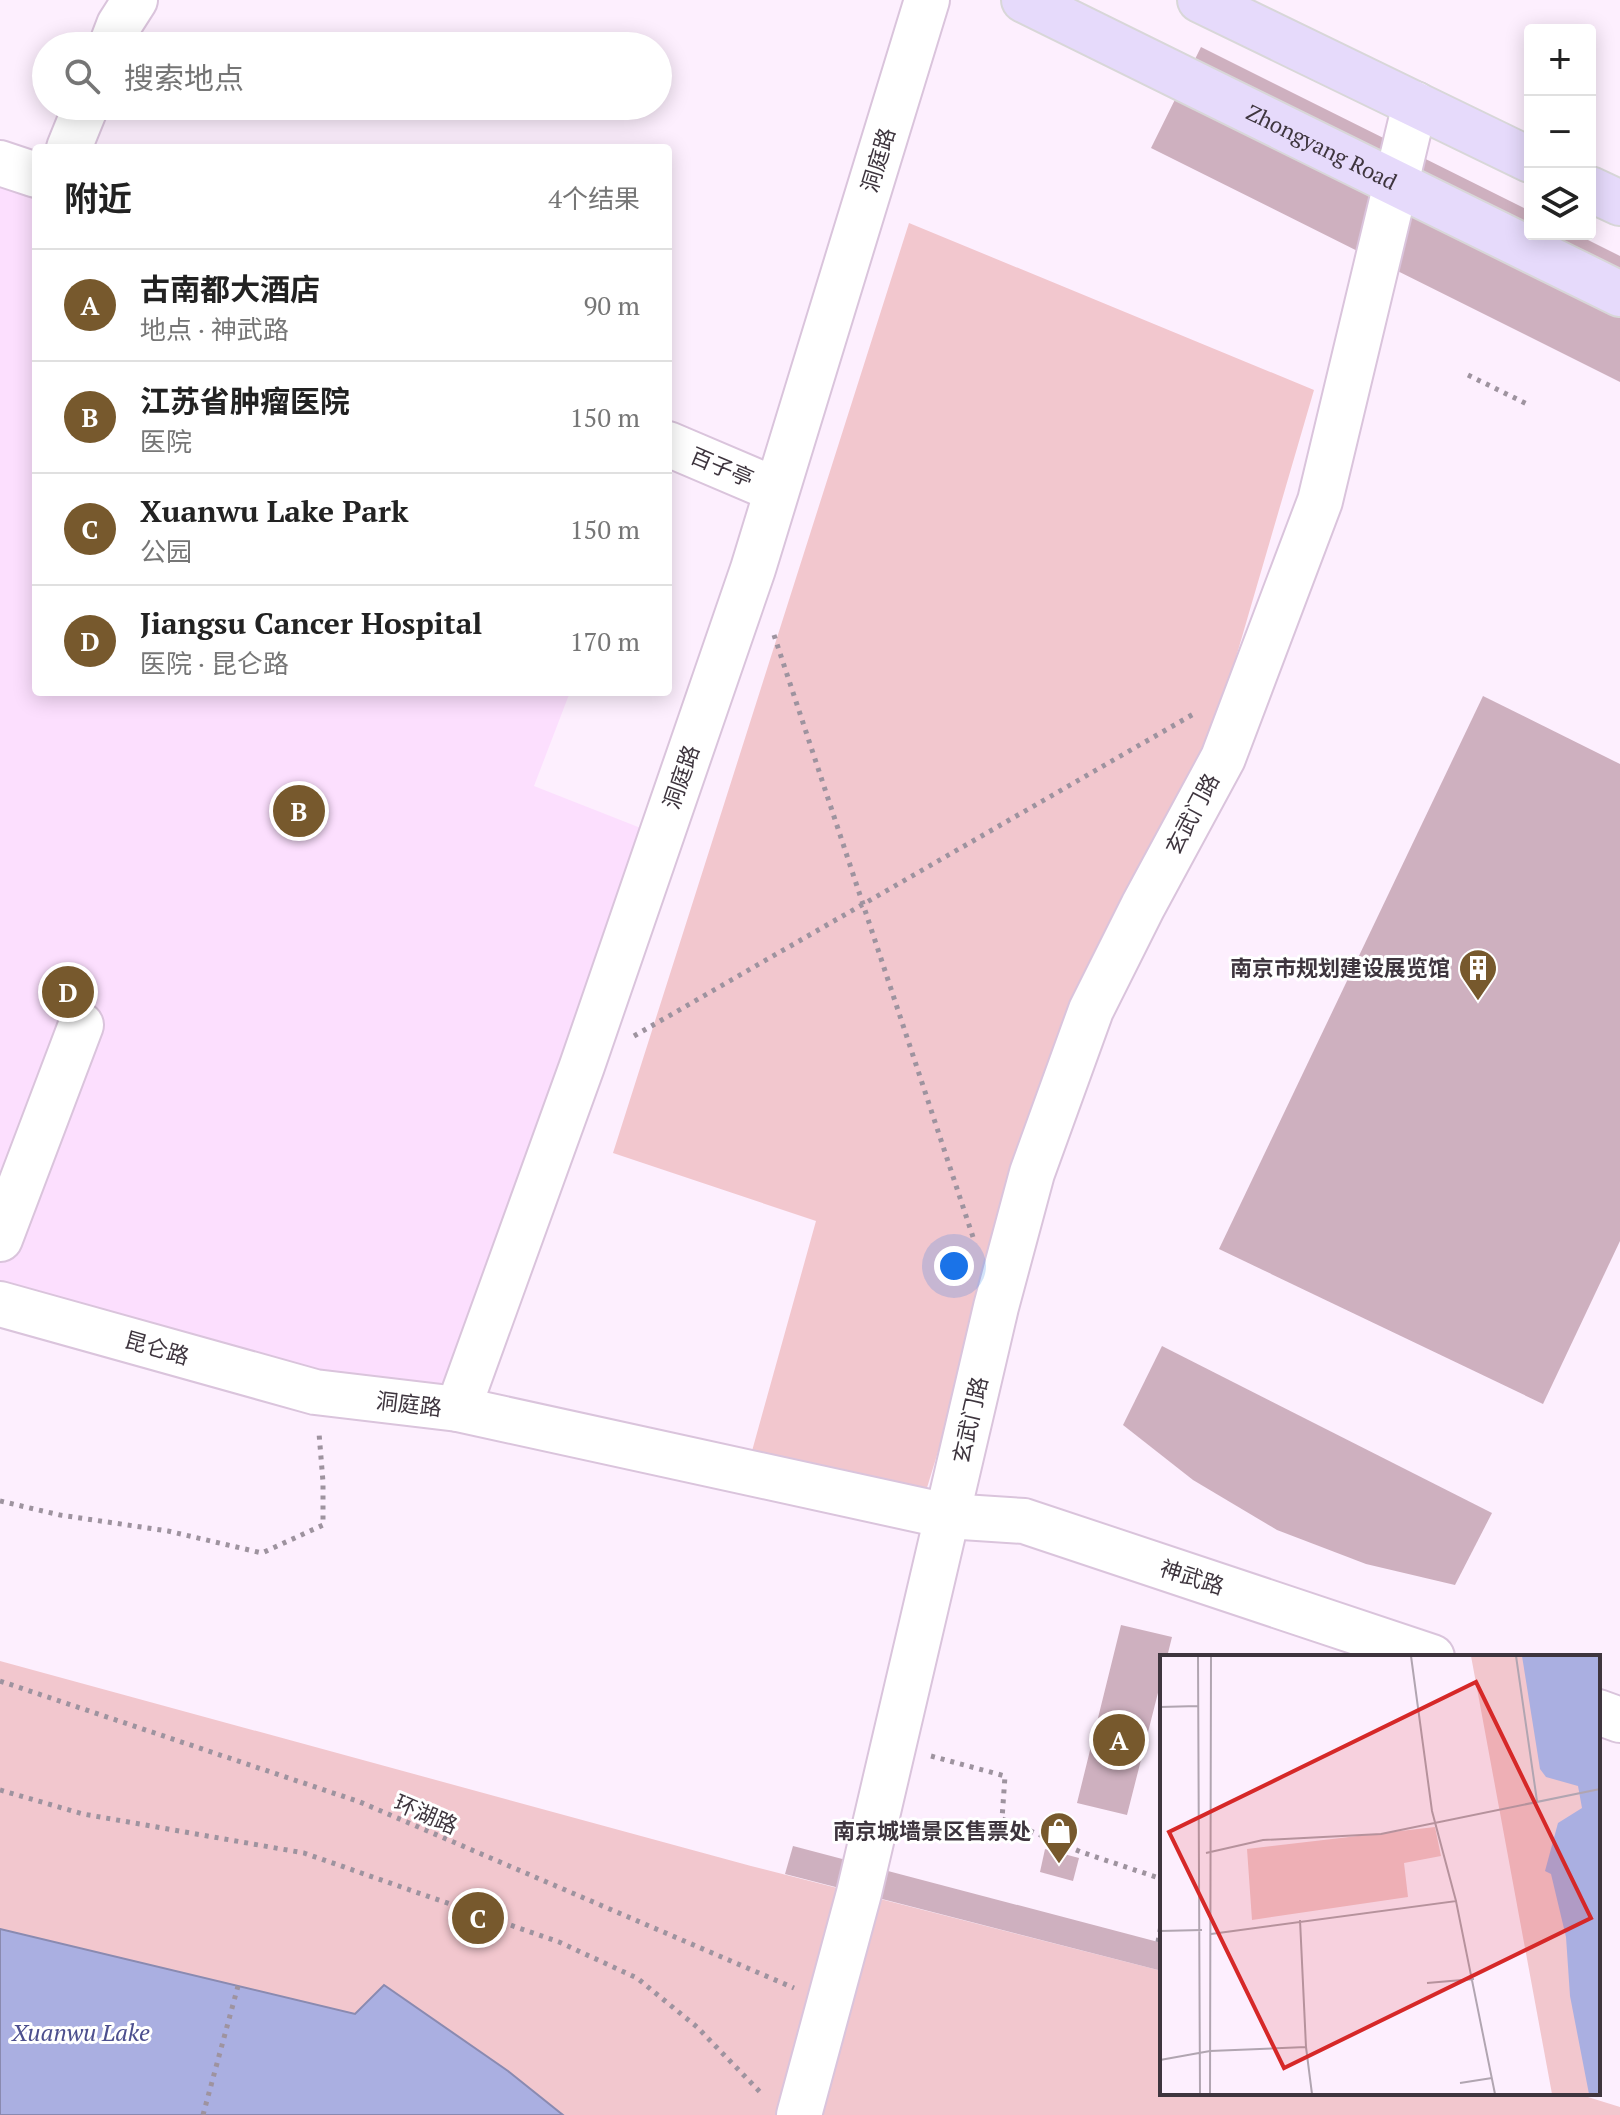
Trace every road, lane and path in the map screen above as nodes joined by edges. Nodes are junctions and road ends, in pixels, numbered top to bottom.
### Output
1 (135, 0) edge
2 (927, 0) edge
3 (1024, 0) edge
4 (1200, 0) edge
5 (116, 32) edge
6 (1415, 104) junction
7 (80, 120) edge
8 (71, 144) edge
9 (1524, 157) edge
10 (0, 163) edge
11 (32, 174) edge
12 (1396, 186) junction
13 (1596, 192) edge
14 (1620, 203) edge
15 (1620, 294) edge
16 (1468, 375) dead end
17 (1527, 404) dead end
18 (672, 446) edge
19 (776, 490) junction
20 (772, 627) dead end
21 (1200, 710) dead end
22 (864, 904) junction
23 (81, 1025) dead end
24 (582, 1066) junction
25 (0, 1239) edge
26 (976, 1247) dead end
27 (0, 1304) edge
28 (315, 1392) junction
29 (458, 1409) junction
30 (0, 1501) edge
31 (947, 1516) junction
32 (1426, 1655) edge
33 (0, 1681) edge
34 (1600, 1713) edge
35 (1620, 1720) edge
36 (894, 1746) junction
37 (0, 1790) edge
38 (1160, 1878) edge
39 (1160, 1931) edge
40 (1158, 1942) dead end
41 (238, 1986) dead end
42 (828, 2002) junction
43 (785, 2110) edge
44 (203, 2115) edge

1 - 5 street
2 - 19 street, 洞庭路
3 - 12 main road, Zhongyang Road
4 - 6 main road
6 - 9 main road
6 - 12 street, 玄武门路
7 - 8 street
10 - 11 street
12 - 15 main road, Zhongyang Road
12 - 31 street, 玄武门路
13 - 14 main road
16 - 17 path
18 - 19 street, 百子亭
19 - 24 street, 洞庭路
20 - 22 path
21 - 22 path
22 - 24 path
22 - 26 path
23 - 25 street
24 - 29 street, 洞庭路
27 - 28 street, 昆仑路
28 - 29 street, 洞庭路
28 - 30 path
29 - 31 street, 神武路
31 - 32 street, 神武路
31 - 36 street, 玄武门路
33 - 42 path, 环湖路
34 - 35 street
36 - 38 path
36 - 42 street, 玄武门路
37 - 43 path
39 - 40 path
41 - 44 path
42 - 43 street, 玄武门路

